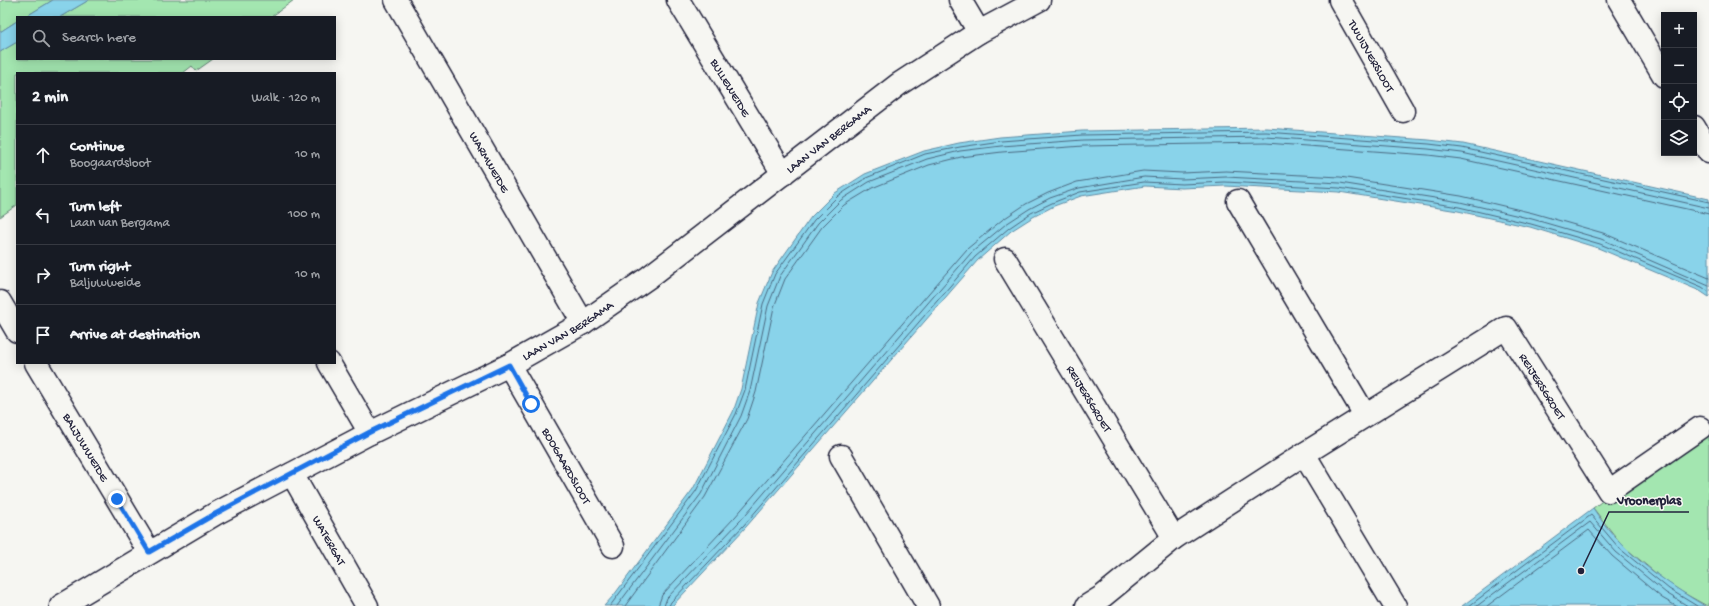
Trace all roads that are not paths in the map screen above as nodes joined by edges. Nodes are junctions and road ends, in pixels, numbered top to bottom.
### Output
1 (396, 0) edge
2 (678, 0) edge
3 (960, 0) edge
4 (1039, 0) edge
5 (1340, 0) edge
6 (1619, 0) edge
7 (979, 32) junction
8 (1661, 71) edge
9 (1403, 111) dead end
10 (1697, 132) edge
11 (1709, 152) edge
12 (783, 174) junction
13 (1238, 201) dead end
14 (1005, 260) dead end
15 (0, 302) edge
16 (583, 323) junction
17 (16, 329) edge
18 (37, 364) edge
19 (330, 364) edge
20 (509, 365) junction
21 (1365, 415) junction
22 (1700, 428) dead end
23 (370, 432) junction
24 (1304, 454) junction
25 (841, 456) dead end
26 (292, 474) junction
27 (1174, 538) junction
28 (613, 546) dead end
29 (149, 552) junction
30 (71, 603) edge
31 (1099, 603) edge
32 (367, 606) edge
33 (928, 606) edge
34 (1395, 606) edge

1 - 16 street, WARMWEIDE
2 - 12 street, BULLEWEIDE
3 - 7 street
4 - 7 street, LAAN VAN BERGAMA
5 - 9 street, TWUIJVERSLOOT
6 - 8 street
7 - 12 street, LAAN VAN BERGAMA
10 - 11 street
12 - 16 street, LAAN VAN BERGAMA
13 - 21 street
14 - 27 street, REIJERSGROET
15 - 17 street
16 - 20 street, LAAN VAN BERGAMA
18 - 29 street, BALJUWWEIDE
19 - 23 street
20 - 23 street, LAAN VAN BERGAMA
20 - 28 street, BOOGAARDSLOOT
21 - 22 street, REIJERSGROET
21 - 24 street, REIJERSGROET
23 - 26 street, LAAN VAN BERGAMA
24 - 27 street, REIJERSGROET
24 - 34 street
25 - 33 street
26 - 29 street, LAAN VAN BERGAMA
26 - 32 street, WATERGAT
27 - 31 street, REIJERSGROET
29 - 30 street, LAAN VAN BERGAMA

